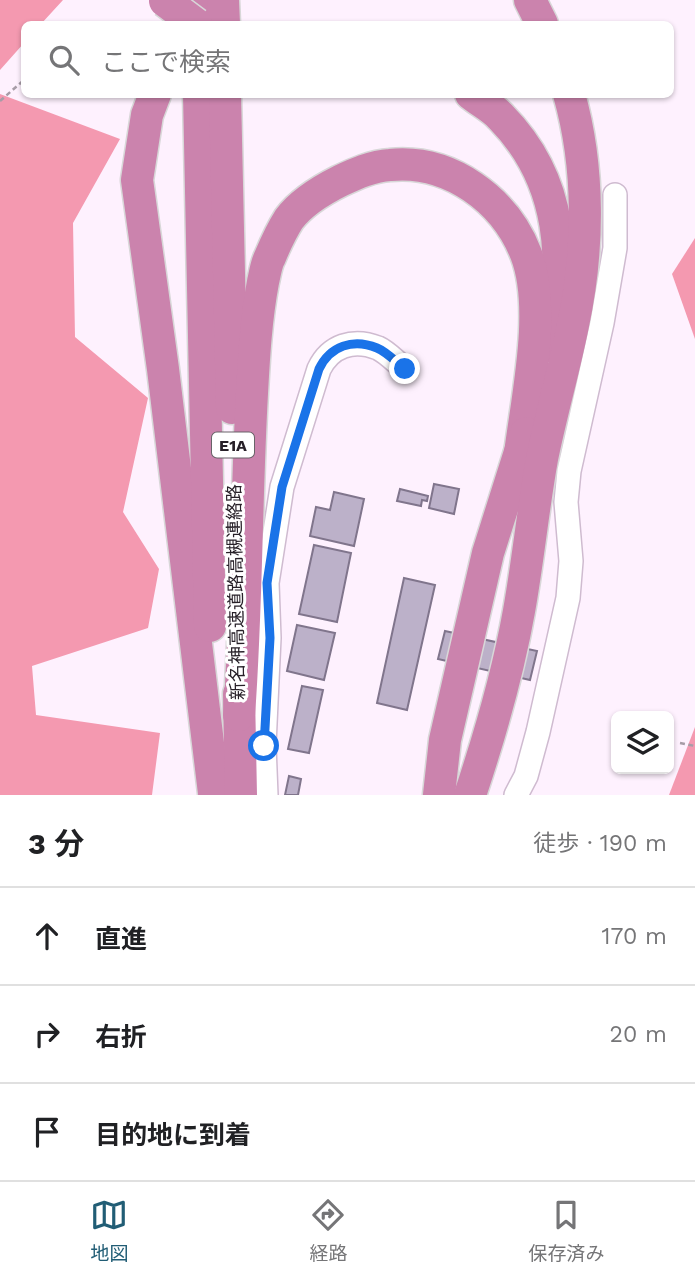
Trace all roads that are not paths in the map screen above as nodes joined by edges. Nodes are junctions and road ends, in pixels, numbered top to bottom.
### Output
1 (198, 0) edge
2 (223, 0) edge
3 (164, 1) edge
4 (193, 21) edge
5 (197, 21) edge
6 (224, 21) edge
7 (154, 98) edge
8 (200, 98) edge
9 (225, 98) edge
10 (476, 98) edge
11 (570, 98) edge
12 (615, 195) dead end
13 (405, 369) dead end
14 (520, 454) junction
15 (239, 716) junction
16 (223, 794) edge
17 (266, 795) edge
18 (439, 795) edge
19 (470, 795) edge
20 (516, 795) edge

1 - 5 highway
2 - 6 highway
3 - 4 highway, bridge
7 - 16 highway
8 - 16 highway, 新名神高速道路高槻連絡路 / E1A
9 - 15 highway, 新名神高速道路高槻連絡路 / E1A
10 - 14 highway
11 - 19 highway
12 - 20 street
13 - 17 street
14 - 15 highway
14 - 18 highway
15 - 16 highway, 新名神高速道路高槻連絡路 / E1A

